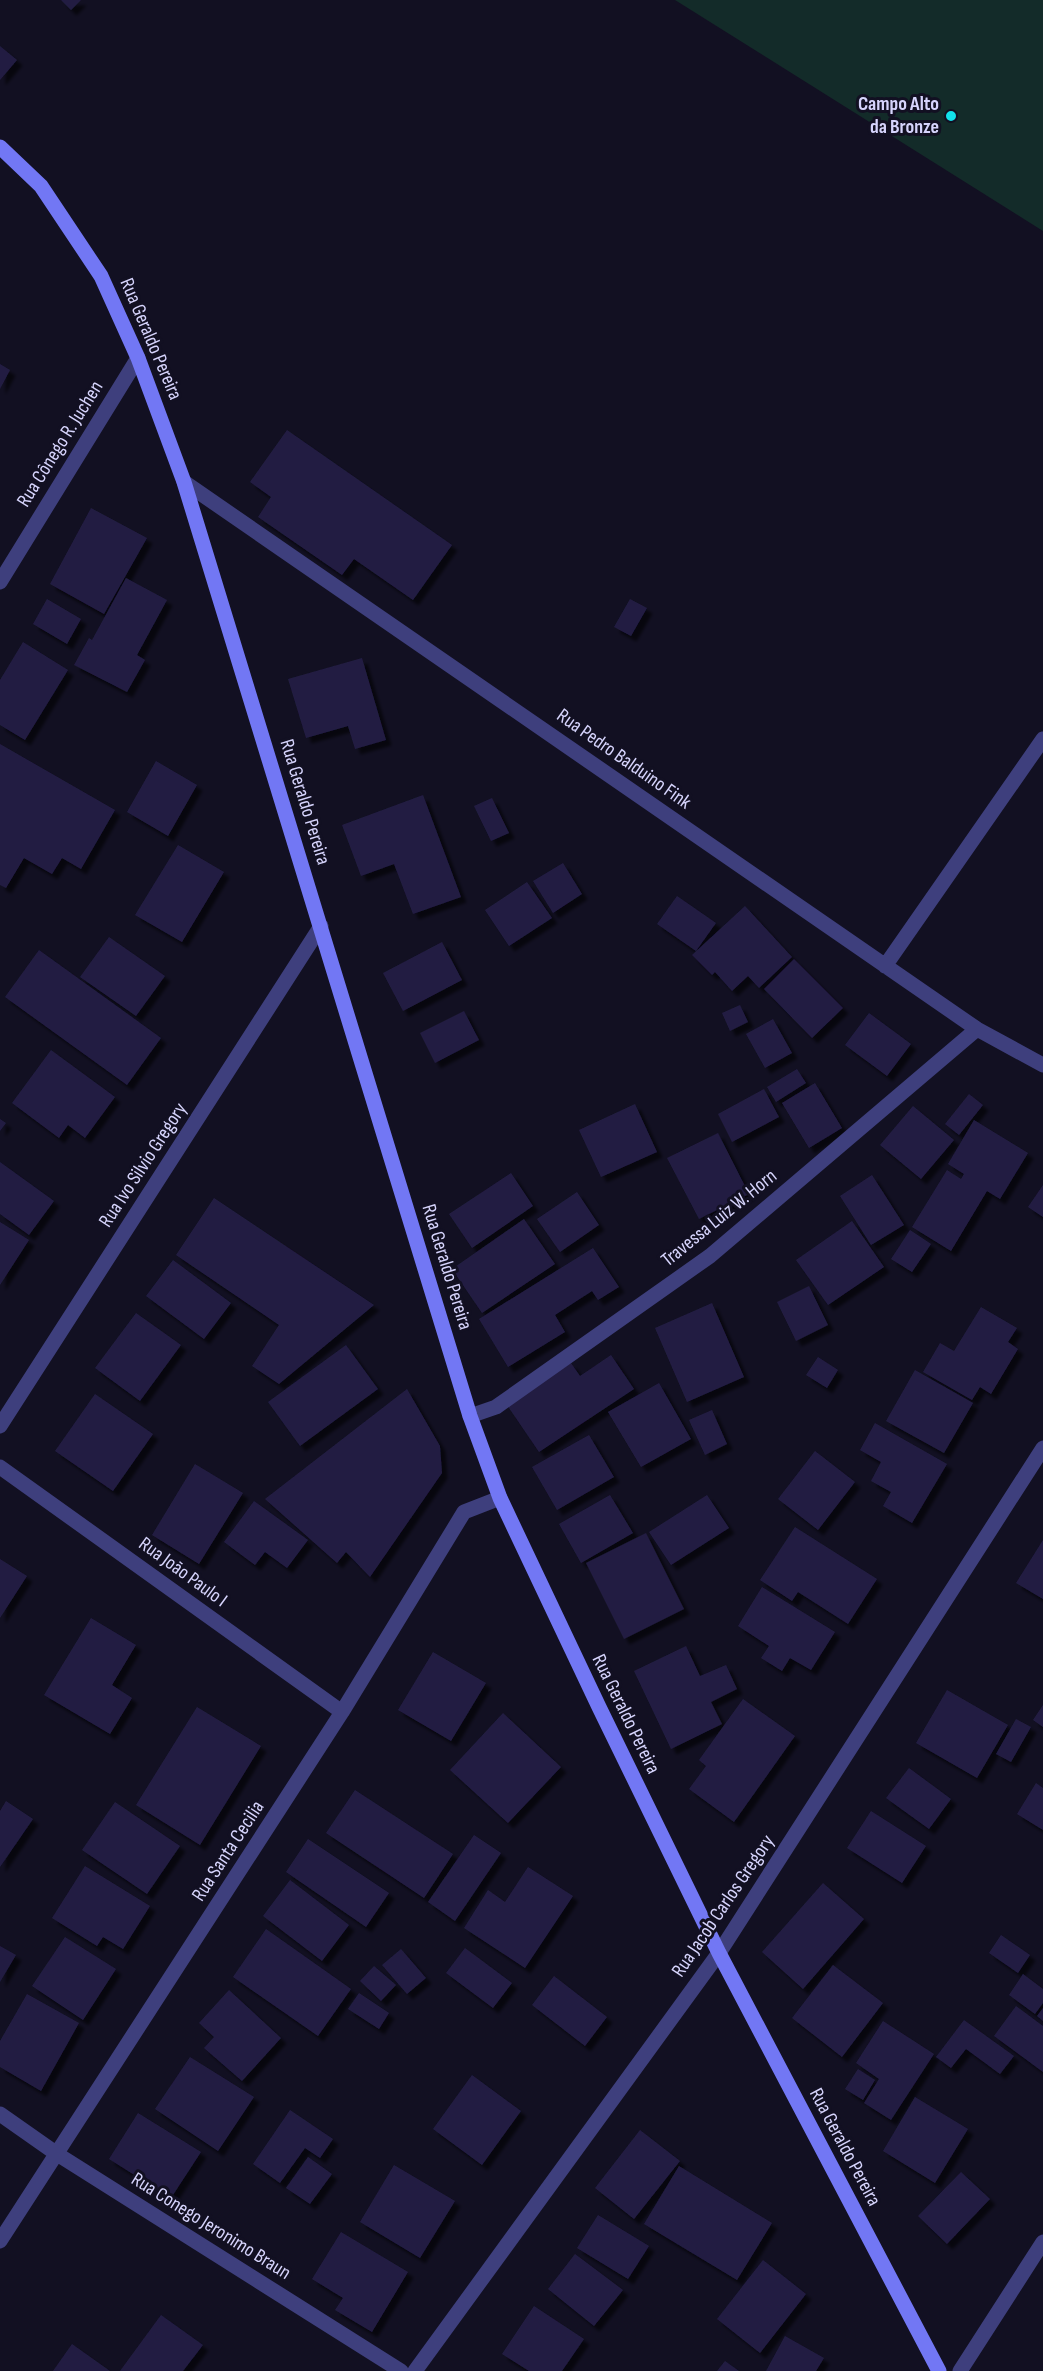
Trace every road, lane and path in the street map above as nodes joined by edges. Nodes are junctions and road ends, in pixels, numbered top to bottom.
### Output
1 (0, 147) edge
2 (138, 358) junction
3 (184, 482) junction
4 (0, 582) edge
5 (1043, 739) edge
6 (321, 926) junction
7 (885, 966) junction
8 (977, 1029) junction
9 (1043, 1065) edge
10 (470, 1416) junction
11 (0, 1426) edge
12 (1043, 1448) edge
13 (0, 1467) edge
14 (500, 1498) junction
15 (342, 1712) junction
16 (719, 1953) junction
17 (0, 2114) edge
18 (57, 2154) junction
19 (0, 2241) edge
20 (1043, 2242) edge
21 (401, 2371) edge
22 (415, 2371) edge
23 (939, 2371) edge
24 (960, 2371) edge

1 - 2 main road, Rua Geraldo Pereira
2 - 3 main road, Rua Geraldo Pereira
2 - 4 street, Rua Cônego R. Juchen
3 - 6 main road, Rua Geraldo Pereira
3 - 7 street, Rua Pedro Balduino Fink
5 - 7 street
6 - 10 main road, Rua Geraldo Pereira
6 - 11 street, Rua Ivo Silvio Gregory
7 - 8 street, Rua Pedro Balduino Fink
8 - 9 street, Rua Pedro Balduino Fink
8 - 10 street, Travessa Luiz W. Horn
10 - 14 main road, Rua Geraldo Pereira
12 - 16 street, Rua Jacob Carlos Gregory
13 - 15 street, Rua João Paulo I
14 - 15 street, Rua Santa Cecilia
14 - 16 main road, Rua Geraldo Pereira
15 - 18 street, Rua Santa Cecilia
16 - 22 street, Rua Jacob Carlos Gregory
16 - 23 main road, Rua Geraldo Pereira
17 - 18 street, Rua Conego Jeronimo Braun
18 - 19 street, Rua Santa Cecilia
18 - 21 street, Rua Conego Jeronimo Braun
20 - 24 street

